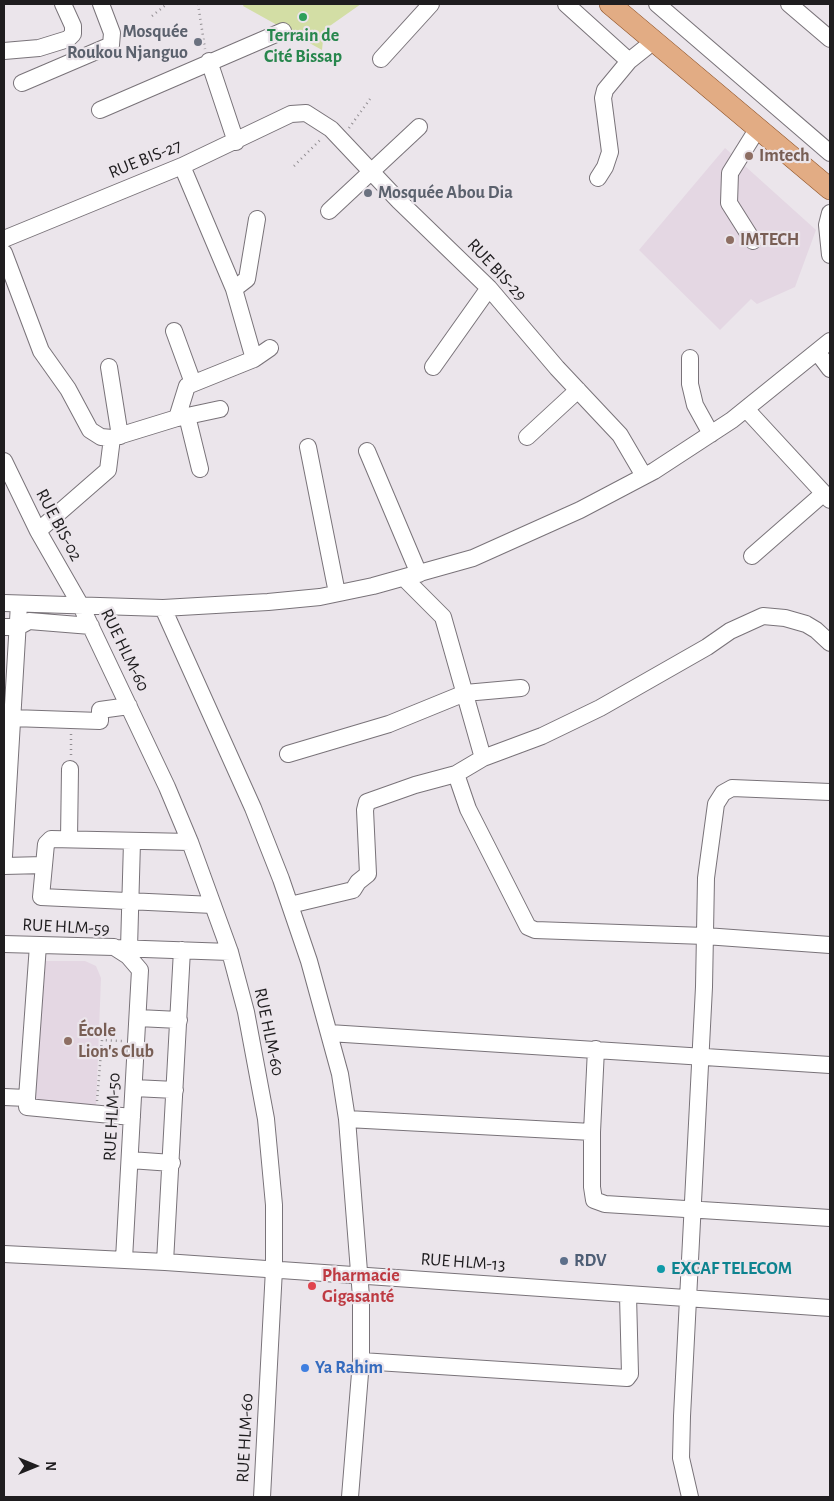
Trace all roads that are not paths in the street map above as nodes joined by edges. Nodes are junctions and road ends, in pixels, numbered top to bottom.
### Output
1 (64, 4) edge
2 (102, 4) edge
3 (431, 4) edge
4 (566, 4) edge
5 (610, 4) edge
6 (657, 4) edge
7 (789, 4) edge
8 (283, 31) dead end
9 (830, 39) edge
10 (654, 41) junction
11 (4, 51) edge
12 (381, 59) dead end
13 (209, 61) junction
14 (629, 61) junction
15 (22, 83) dead end
16 (100, 110) dead end
17 (300, 112) joint
18 (419, 127) dead end
19 (758, 128) junction
20 (236, 142) junction
21 (830, 153) edge
22 (182, 166) junction
23 (372, 172) junction
24 (598, 178) dead end
25 (830, 189) edge
26 (329, 211) dead end
27 (830, 214) edge
28 (258, 219) dead end
29 (4, 239) edge
30 (753, 242) dead end
31 (4, 253) edge
32 (830, 255) edge
33 (489, 288) junction
34 (234, 289) junction
35 (174, 331) dead end
36 (830, 341) edge
37 (270, 348) dead end
38 (818, 353) junction
39 (254, 358) junction
40 (690, 358) dead end
41 (433, 366) dead end
42 (109, 367) dead end
43 (830, 369) edge
44 (193, 383) junction
45 (578, 390) junction
46 (220, 408) dead end
47 (746, 408) junction
48 (182, 417) junction
49 (711, 434) junction
50 (116, 437) junction
51 (527, 437) dead end
52 (308, 447) dead end
53 (367, 451) dead end
54 (4, 461) edge
55 (200, 469) dead end
56 (644, 476) junction
57 (9, 484) edge
58 (827, 496) edge
59 (38, 531) junction
60 (752, 556) dead end
61 (412, 576) junction
62 (337, 593) junction
63 (12, 603) edge
64 (81, 606) junction
65 (163, 608) junction
66 (91, 626) junction
67 (11, 629) edge
68 (830, 643) edge
69 (9, 682) edge
70 (521, 688) dead end
71 (465, 693) junction
72 (129, 706) junction
73 (12, 718) junction
74 (288, 754) dead end
75 (483, 758) junction
76 (70, 769) road end
77 (6, 772) edge
78 (456, 774) junction
79 (830, 792) edge
80 (68, 839) junction
81 (132, 842) junction
82 (190, 842) junction
83 (4, 856) edge
84 (44, 865) junction
85 (4, 866) edge
86 (130, 900) junction
87 (213, 905) junction
88 (290, 905) junction
89 (705, 936) junction
90 (4, 944) edge
91 (830, 944) edge
92 (38, 945) junction
93 (121, 948) junction
94 (182, 950) junction
95 (230, 952) junction
96 (140, 977) joint
97 (138, 1018) junction
98 (179, 1020) junction
99 (329, 1033) junction
100 (596, 1049) junction
101 (700, 1055) junction
102 (830, 1065) edge
103 (134, 1088) junction
104 (175, 1090) junction
105 (4, 1096) edge
106 (28, 1098) junction
107 (132, 1117) junction
108 (347, 1119) junction
109 (592, 1132) junction
110 (130, 1160) junction
111 (172, 1163) junction
112 (691, 1210) junction
113 (830, 1218) edge
114 (4, 1254) edge
115 (124, 1260) junction
116 (165, 1262) junction
117 (274, 1269) junction
118 (360, 1275) junction
119 (628, 1295) junction
120 (686, 1299) junction
121 (830, 1308) edge
122 (361, 1361) junction
123 (262, 1497) edge
124 (350, 1497) edge
125 (690, 1497) edge

1 - 11 street
2 - 15 street
3 - 12 street
4 - 14 street
5 - 10 main road
6 - 21 street
7 - 9 street
8 - 13 street
10 - 14 street
10 - 19 main road
13 - 16 street
13 - 20 street
14 - 24 street
17 - 20 street, RUE BIS-27
17 - 23 street, RUE BIS-29
18 - 23 street
19 - 25 main road
19 - 30 street
20 - 22 street, RUE BIS-27
22 - 29 street, RUE BIS-27
22 - 34 street
23 - 26 street
23 - 33 street, RUE BIS-29
27 - 32 street
28 - 34 street
31 - 50 street
33 - 41 street
33 - 45 street, RUE BIS-29
34 - 39 street
35 - 44 street
36 - 38 street
37 - 39 street
38 - 43 street
38 - 47 street
39 - 44 street
40 - 49 street
42 - 50 street
44 - 48 street
45 - 51 street
45 - 56 street, RUE BIS-29
46 - 48 street
47 - 49 street
47 - 58 street
48 - 50 street
48 - 55 street
49 - 56 street
50 - 59 street
52 - 62 street
53 - 61 street
54 - 57 street, RUE BIS-02
56 - 61 street
57 - 59 street, RUE BIS-02
58 - 60 street
59 - 64 street, RUE BIS-02
61 - 62 street
61 - 71 street
62 - 65 street
63 - 64 street
63 - 67 street
64 - 65 street
64 - 66 street, RUE HLM-60
65 - 88 street
66 - 67 street
66 - 72 street, RUE HLM-60
67 - 69 street
68 - 75 street
69 - 73 street
70 - 71 street
71 - 74 street
71 - 75 street
72 - 73 street
72 - 82 street, RUE HLM-60
73 - 77 street
75 - 78 street
76 - 80 street
77 - 83 street
78 - 88 street
78 - 89 street
79 - 89 street
80 - 81 street
80 - 84 street
81 - 82 street
81 - 86 street
82 - 87 street, RUE HLM-60
84 - 85 street
84 - 86 street
86 - 87 street
86 - 93 street
87 - 95 street, RUE HLM-60
88 - 99 street
89 - 91 street
89 - 101 street
90 - 92 street, RUE HLM-59
92 - 93 street, RUE HLM-59
92 - 106 street
93 - 94 street
93 - 96 street, RUE HLM-59
94 - 95 street
94 - 98 street
95 - 117 street, RUE HLM-60
96 - 97 street, RUE HLM-50
97 - 98 street
97 - 103 street, RUE HLM-50
98 - 104 street
99 - 100 street
99 - 108 street
100 - 101 street
100 - 109 street
101 - 102 street
101 - 112 street
103 - 104 street
103 - 107 street, RUE HLM-50
104 - 111 street
105 - 106 street
106 - 107 street
107 - 110 street, RUE HLM-50
108 - 109 street
108 - 118 street
109 - 112 street
110 - 111 street
110 - 115 street, RUE HLM-50
111 - 116 street
112 - 113 street
112 - 120 street
114 - 115 street, RUE HLM-13
115 - 116 street, RUE HLM-13
116 - 117 street, RUE HLM-13
117 - 118 street, RUE HLM-13
117 - 123 street, RUE HLM-60
118 - 119 street, RUE HLM-13
118 - 122 street
119 - 120 street, RUE HLM-13
119 - 122 street
120 - 121 street, RUE HLM-13
120 - 125 street
122 - 124 street

